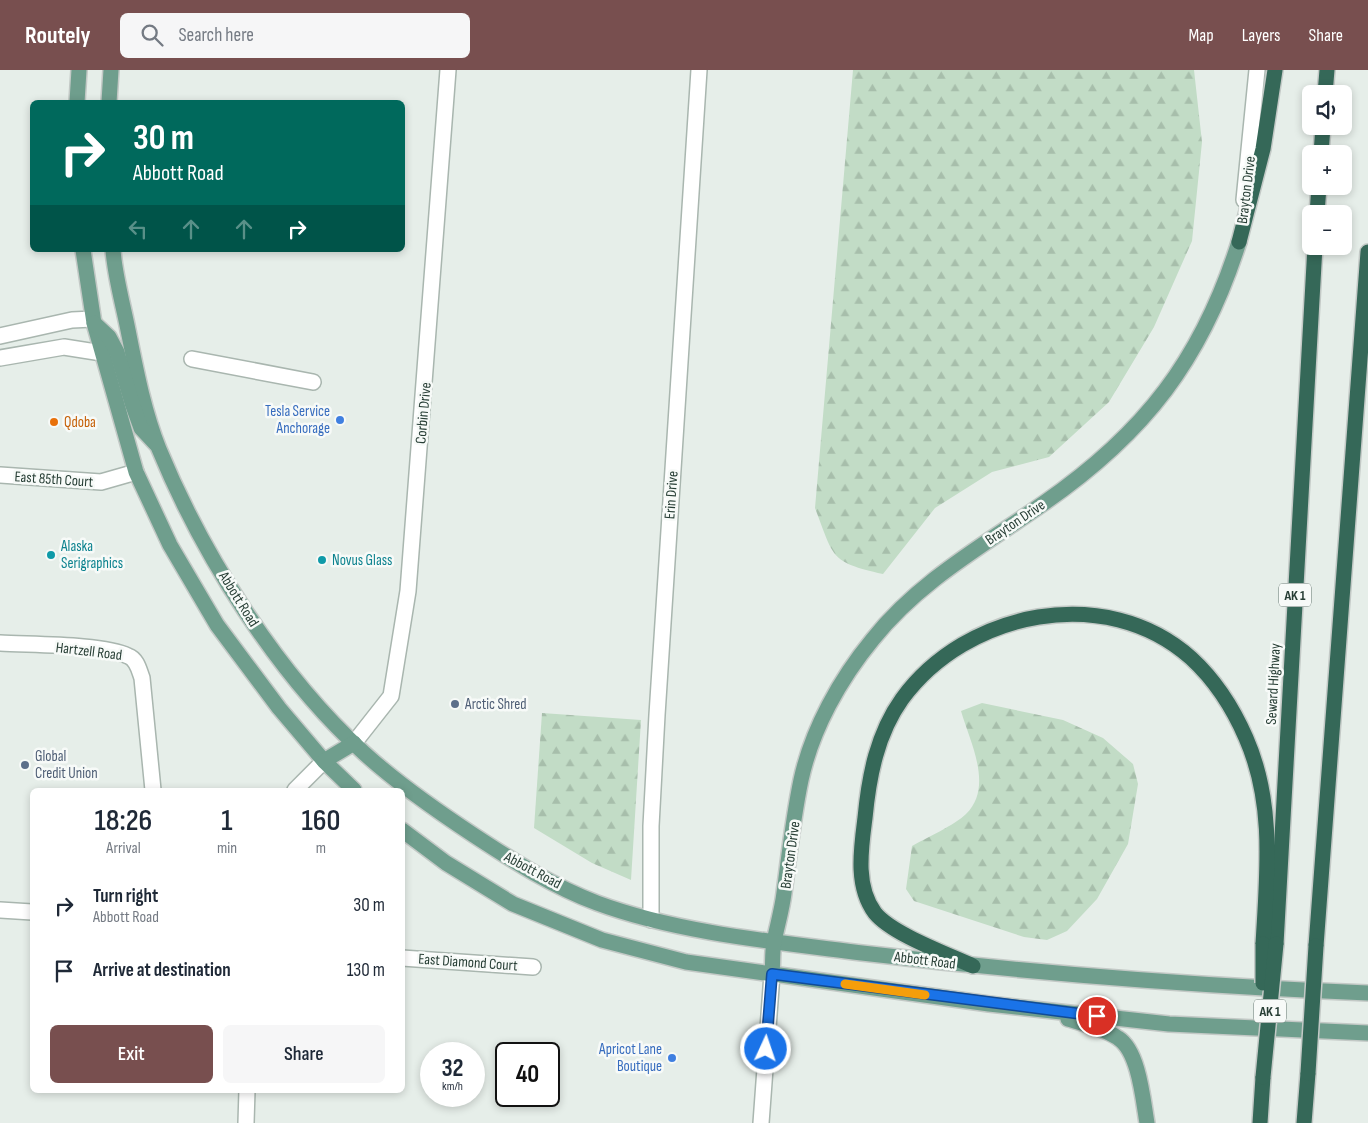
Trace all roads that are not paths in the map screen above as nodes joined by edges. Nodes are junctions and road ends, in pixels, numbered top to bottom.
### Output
1 (79, 70) edge
2 (112, 70) edge
3 (448, 70) edge
4 (699, 70) edge
5 (1257, 70) edge
6 (1275, 70) edge
7 (1327, 70) edge
8 (1326, 85) edge
9 (77, 100) edge
10 (109, 100) edge
11 (1239, 242) junction
12 (83, 252) edge
13 (113, 252) edge
14 (1368, 252) edge
15 (1314, 255) edge
16 (94, 321) junction
17 (0, 336) edge
18 (102, 353) junction
19 (0, 358) edge
20 (192, 359) dead end
21 (313, 382) dead end
22 (158, 447) junction
23 (136, 472) junction
24 (0, 475) edge
25 (0, 643) edge
26 (354, 743) junction
27 (324, 761) junction
28 (153, 788) edge
29 (297, 788) edge
30 (352, 788) edge
31 (405, 832) edge
32 (0, 910) edge
33 (30, 912) edge
34 (651, 920) junction
35 (774, 942) junction
36 (1270, 944) junction
37 (405, 958) edge
38 (973, 966) junction
39 (533, 967) dead end
40 (772, 974) junction
41 (1368, 992) edge
42 (1043, 1010) junction
43 (1368, 1033) edge
44 (247, 1093) edge
45 (246, 1123) edge
46 (761, 1123) edge
47 (1147, 1123) edge
48 (1260, 1123) edge
49 (1304, 1123) edge

1 - 9 main road
2 - 10 main road
3 - 26 street, Corbin Drive
4 - 34 street, Erin Drive
5 - 11 street, Brayton Drive
6 - 11 highway
7 - 8 highway
11 - 35 main road, Brayton Drive
12 - 16 main road, Abbott Road
13 - 22 main road, Abbott Road
14 - 49 highway, bridge
15 - 36 highway, Seward Highway / AK 1
16 - 17 street
16 - 18 main road, Abbott Road
16 - 22 main road
18 - 19 street
18 - 23 main road, Abbott Road
20 - 21 street
22 - 26 main road, Abbott Road
23 - 24 street, East 85th Court
23 - 27 main road, Abbott Road
25 - 28 street, Hartzell Road
26 - 27 main road
26 - 34 main road, Abbott Road
27 - 29 street
27 - 30 main road, Abbott Road
31 - 40 main road
32 - 33 street
34 - 35 main road, Abbott Road
35 - 38 main road, Abbott Road
35 - 40 main road, Brayton Drive
36 - 38 highway
36 - 48 highway, Seward Highway / AK 1, bridge
37 - 39 street, East Diamond Court
38 - 41 main road, Abbott Road
40 - 42 main road
40 - 46 street
42 - 43 main road
42 - 47 main road
44 - 45 street

